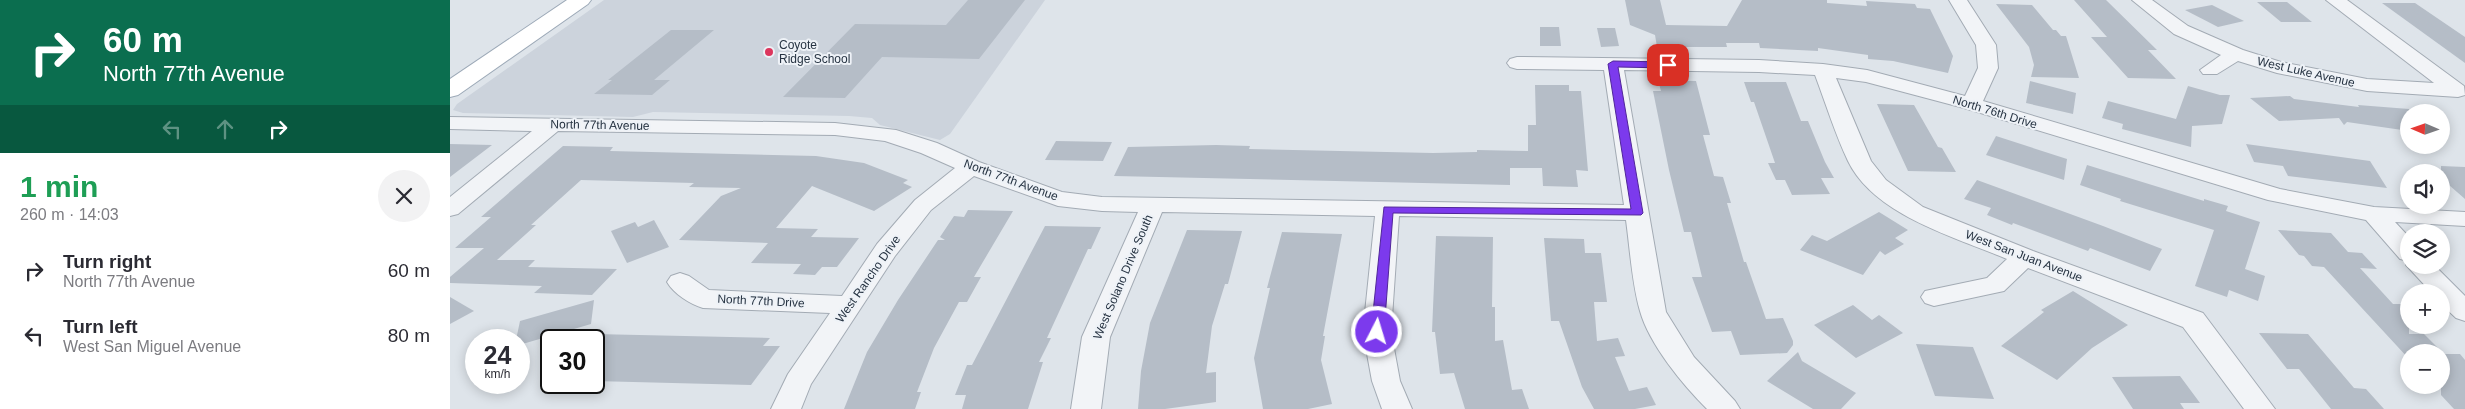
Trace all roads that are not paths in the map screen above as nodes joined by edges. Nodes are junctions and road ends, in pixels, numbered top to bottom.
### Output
1 (581, 0) edge
2 (1958, 0) edge
3 (2141, 0) edge
4 (2334, 0) edge
5 (2236, 54) junction
6 (1517, 63) dead end
7 (1613, 64) junction
8 (1823, 70) junction
9 (2210, 70) dead end
10 (450, 90) edge
11 (2461, 93) edge
12 (1971, 104) junction
13 (450, 123) edge
14 (554, 124) junction
15 (971, 167) junction
16 (1153, 206) junction
17 (450, 209) edge
18 (1388, 209) junction
19 (1637, 213) junction
20 (2374, 214) junction
21 (2465, 219) edge
22 (2400, 243) edge
23 (2024, 256) junction
24 (2428, 274) edge
25 (680, 282) dead end
26 (1934, 297) dead end
27 (848, 305) junction
28 (2465, 312) edge
29 (786, 409) edge
30 (1086, 409) edge
31 (1397, 409) edge
32 (1725, 409) edge
33 (2260, 409) edge

1 - 10 main road
2 - 12 street
3 - 5 street, West Luke Avenue
4 - 11 street
5 - 9 street
5 - 11 street, West Luke Avenue
6 - 7 street, North 76th Drive
7 - 8 street, North 76th Drive
7 - 19 street
8 - 12 street, North 76th Drive
8 - 23 street, West San Juan Avenue
12 - 20 street, North 76th Drive
13 - 14 street, North 77th Avenue
14 - 15 street, North 77th Avenue
14 - 17 street
15 - 16 street, North 77th Avenue
15 - 27 street, West Rancho Drive
16 - 18 street, North 77th Avenue
16 - 30 street, West Solano Drive South
18 - 19 street, North 77th Avenue
18 - 31 street
19 - 32 street
20 - 21 street, North 76th Drive
20 - 22 street
23 - 26 street
23 - 33 street, West San Juan Avenue
24 - 28 street
25 - 27 street, North 77th Drive
27 - 29 street, West Rancho Drive

